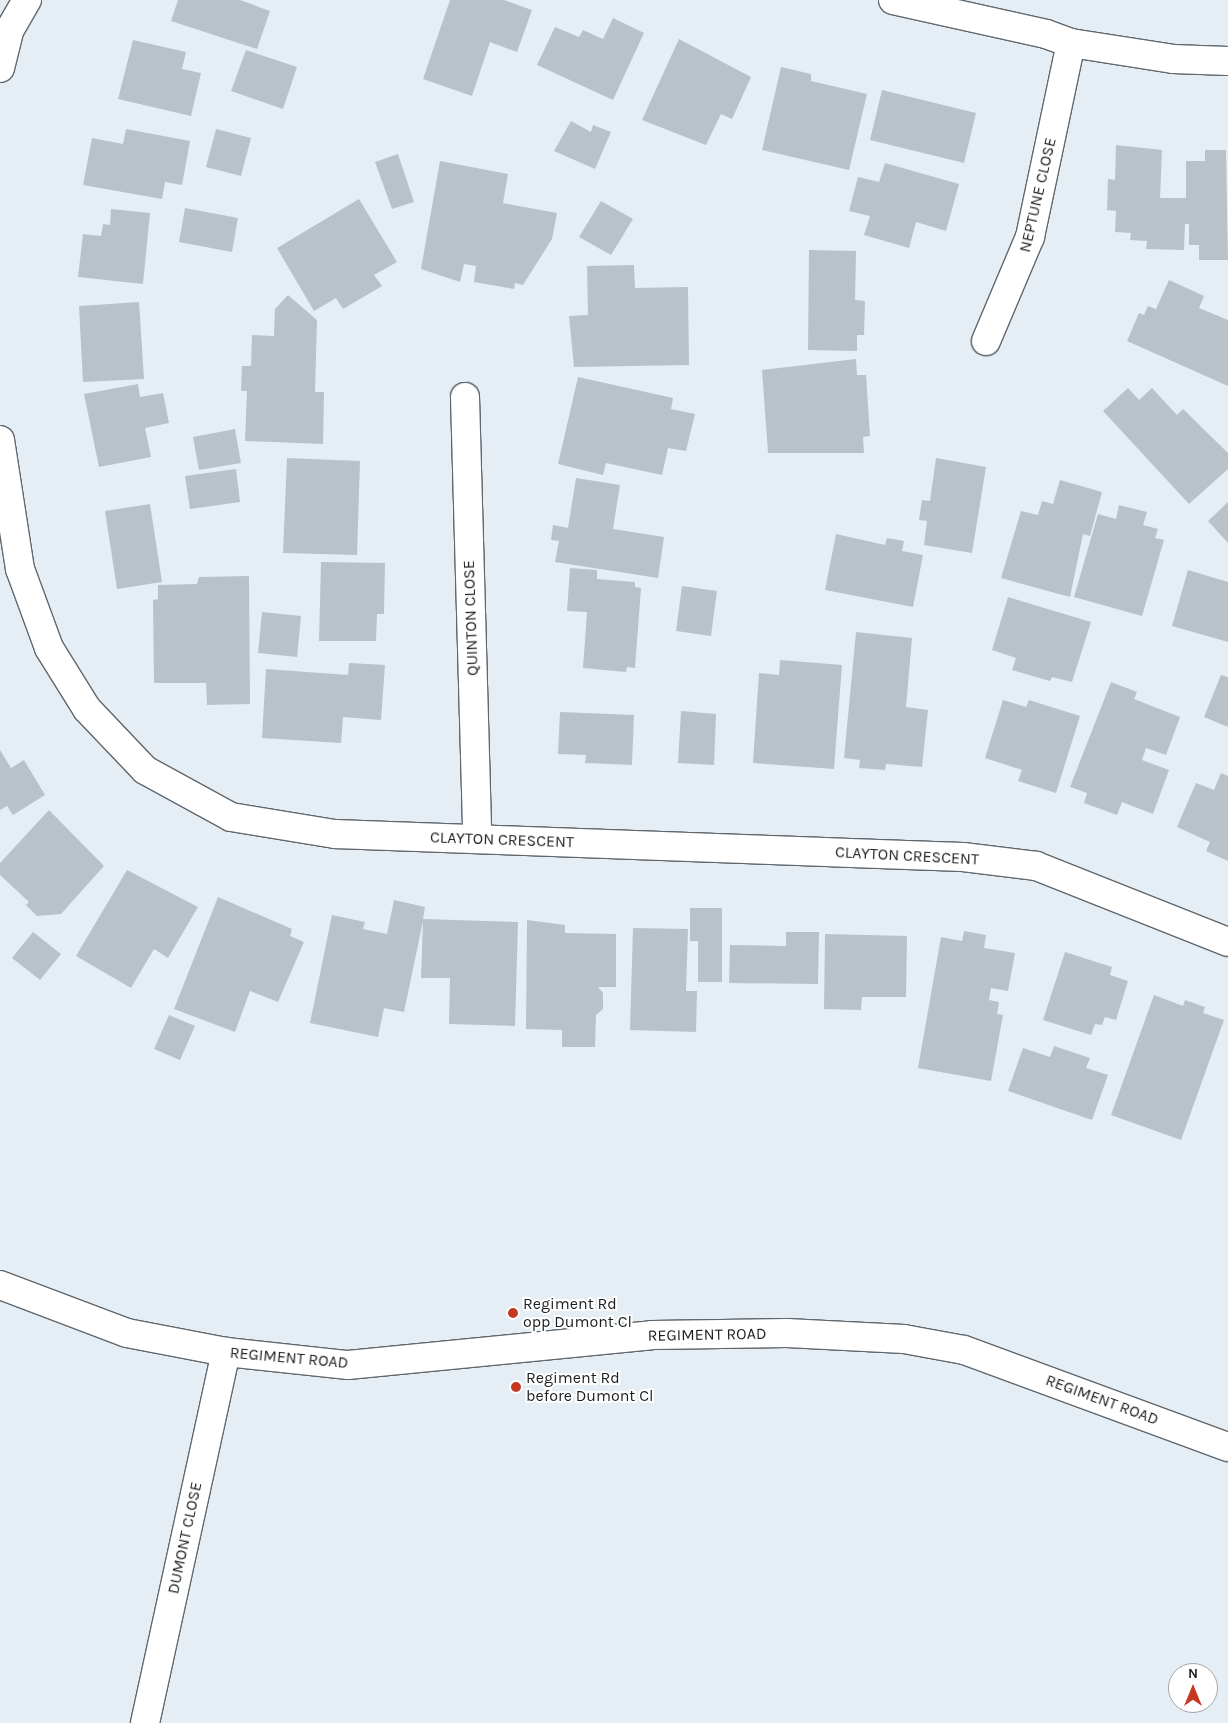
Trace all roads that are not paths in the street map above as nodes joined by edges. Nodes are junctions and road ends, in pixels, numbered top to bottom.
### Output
1 (27, 0) edge
2 (893, 0) edge
3 (1072, 44) junction
4 (1228, 61) edge
5 (0, 68) edge
6 (986, 341) dead end
7 (465, 397) dead end
8 (0, 440) edge
9 (477, 839) junction
10 (1228, 942) edge
11 (0, 1285) edge
12 (226, 1352) junction
13 (1228, 1446) edge
14 (145, 1723) edge

1 - 5 street
2 - 3 street
3 - 4 street
3 - 6 street, NEPTUNE CLOSE
7 - 9 street, QUINTON CLOSE
8 - 9 street, CLAYTON CRESCENT
9 - 10 street, CLAYTON CRESCENT
11 - 12 street, REGIMENT ROAD
12 - 13 street, REGIMENT ROAD
12 - 14 street, DUMONT CLOSE

